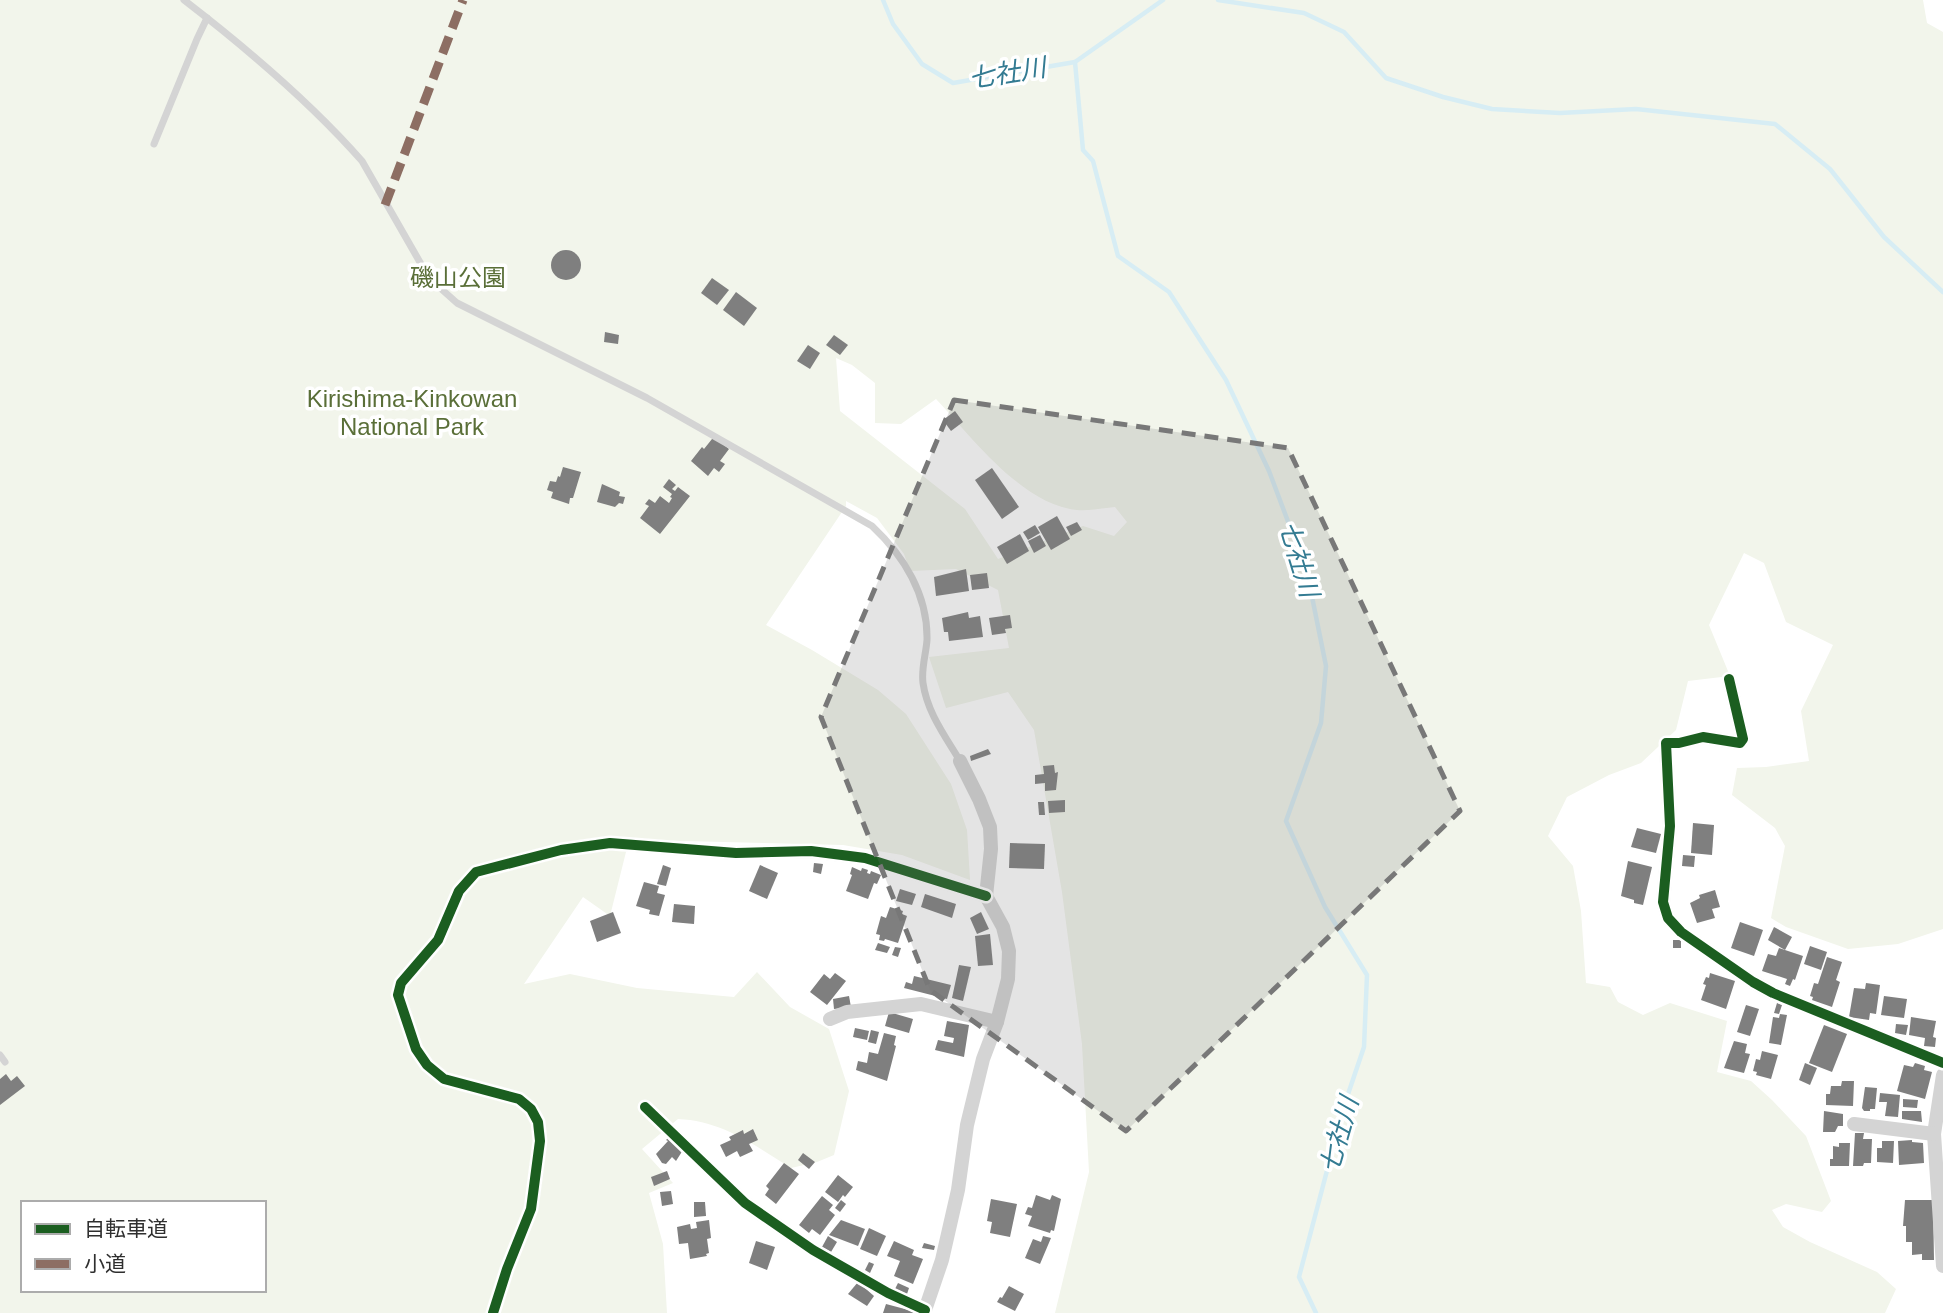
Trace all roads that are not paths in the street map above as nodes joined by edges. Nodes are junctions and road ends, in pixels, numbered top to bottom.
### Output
1 (184, 0) edge
2 (208, 18) junction
3 (154, 144) dead end
4 (1729, 679) dead end
5 (960, 761) joint
6 (986, 896) junction
7 (830, 1019) dead end
8 (997, 1022) junction
9 (1943, 1063) edge
10 (1943, 1074) edge
11 (645, 1107) dead end
12 (1854, 1124) dead end
13 (1934, 1134) junction
14 (1943, 1266) edge
15 (924, 1312) edge
16 (493, 1313) edge

1 - 2 lane
2 - 3 lane
2 - 5 lane
4 - 9 street
5 - 6 street
6 - 8 street
6 - 16 street
7 - 8 street
8 - 15 street
10 - 13 street
11 - 15 street
12 - 13 street
13 - 14 street

